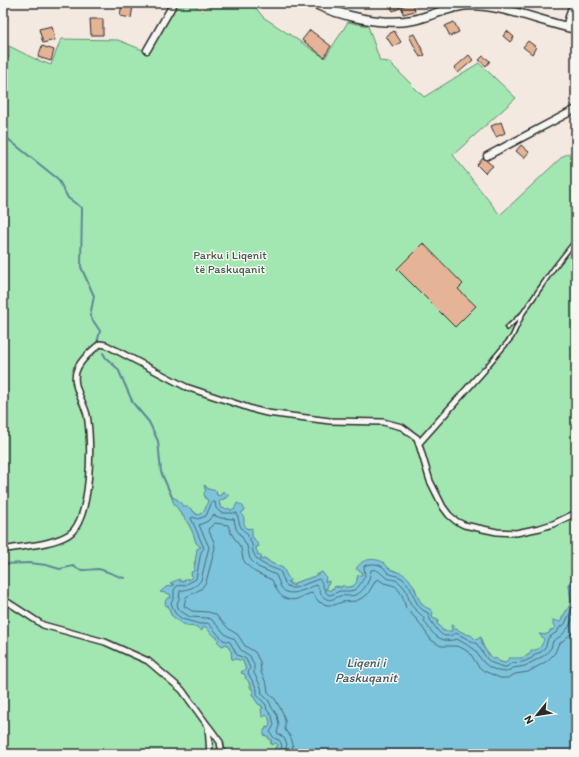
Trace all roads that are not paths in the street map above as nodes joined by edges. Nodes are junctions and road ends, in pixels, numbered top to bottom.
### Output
1 (174, 3) edge
2 (313, 3) edge
3 (573, 3) edge
4 (566, 27) junction
5 (576, 29) edge
6 (147, 50) dead end
7 (576, 110) edge
8 (487, 156) dead end
9 (576, 240) edge
10 (523, 313) junction
11 (507, 328) dead end
12 (484, 370) joint
13 (419, 443) junction
14 (576, 513) edge
15 (3, 550) edge
16 (3, 599) edge
17 (208, 726) junction
18 (210, 754) edge
19 (222, 754) edge

1 - 6 street
2 - 4 street
3 - 4 street
4 - 5 street
7 - 8 street
9 - 10 lane
10 - 11 lane
10 - 12 lane
12 - 13 street
13 - 14 street
13 - 15 street
16 - 17 street
17 - 18 street
17 - 19 street

